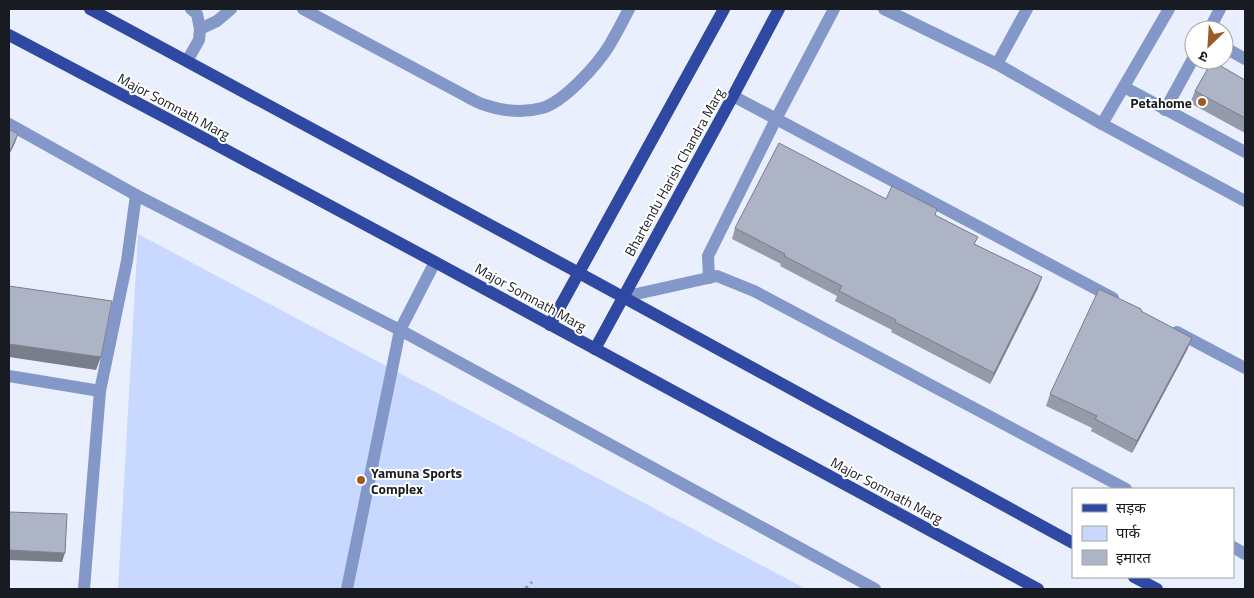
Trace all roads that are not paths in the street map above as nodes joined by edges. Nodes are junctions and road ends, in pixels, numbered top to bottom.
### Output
1 (90, 9) edge
2 (191, 9) edge
3 (231, 9) edge
4 (303, 9) edge
5 (630, 9) edge
6 (724, 9) edge
7 (779, 9) edge
8 (834, 9) edge
9 (884, 9) edge
10 (1028, 9) edge
11 (1169, 9) edge
12 (200, 29) junction
13 (9, 35) edge
14 (1234, 53) edge
15 (1245, 59) edge
16 (187, 61) junction
17 (997, 64) junction
18 (1187, 70) edge
19 (1124, 86) junction
20 (733, 96) junction
21 (1165, 110) junction
22 (776, 119) junction
23 (9, 124) edge
24 (1102, 124) junction
25 (1245, 152) edge
26 (136, 195) junction
27 (1245, 201) edge
28 (434, 262) junction
29 (579, 273) junction
30 (709, 278) junction
31 (623, 297) junction
32 (1125, 304) edge
33 (550, 325) junction
34 (1168, 327) edge
35 (400, 330) junction
36 (595, 349) junction
37 (1245, 368) edge
38 (9, 376) edge
39 (100, 391) junction
40 (1124, 488) edge
41 (1072, 542) edge
42 (1234, 548) edge
43 (1245, 554) edge
44 (1136, 578) edge
45 (84, 589) edge
46 (347, 589) edge
47 (875, 589) edge
48 (1038, 589) edge
49 (1157, 589) edge

1 - 16 main road
2 - 12 street
3 - 12 street
4 - 5 street
6 - 29 main road
7 - 20 main road, Bhartendu Harish Chandra Marg
8 - 22 street
9 - 17 street
10 - 17 street
11 - 19 street
12 - 16 street
13 - 28 main road, Major Somnath Marg
14 - 15 street
16 - 29 main road
17 - 24 street
18 - 21 street
19 - 21 street
19 - 24 street
20 - 22 street
20 - 31 main road, Bhartendu Harish Chandra Marg
21 - 25 street
22 - 30 street
22 - 32 street
23 - 26 street
24 - 27 street
26 - 35 street
26 - 39 street
28 - 33 main road, Major Somnath Marg
28 - 35 street
29 - 31 main road
29 - 33 main road
30 - 31 street
30 - 40 street
31 - 36 main road, Bhartendu Harish Chandra Marg
31 - 41 main road
33 - 36 main road, Major Somnath Marg
34 - 37 street
35 - 46 street
35 - 47 street
36 - 48 main road, Major Somnath Marg
38 - 39 street
39 - 45 street
42 - 43 street
44 - 49 main road

